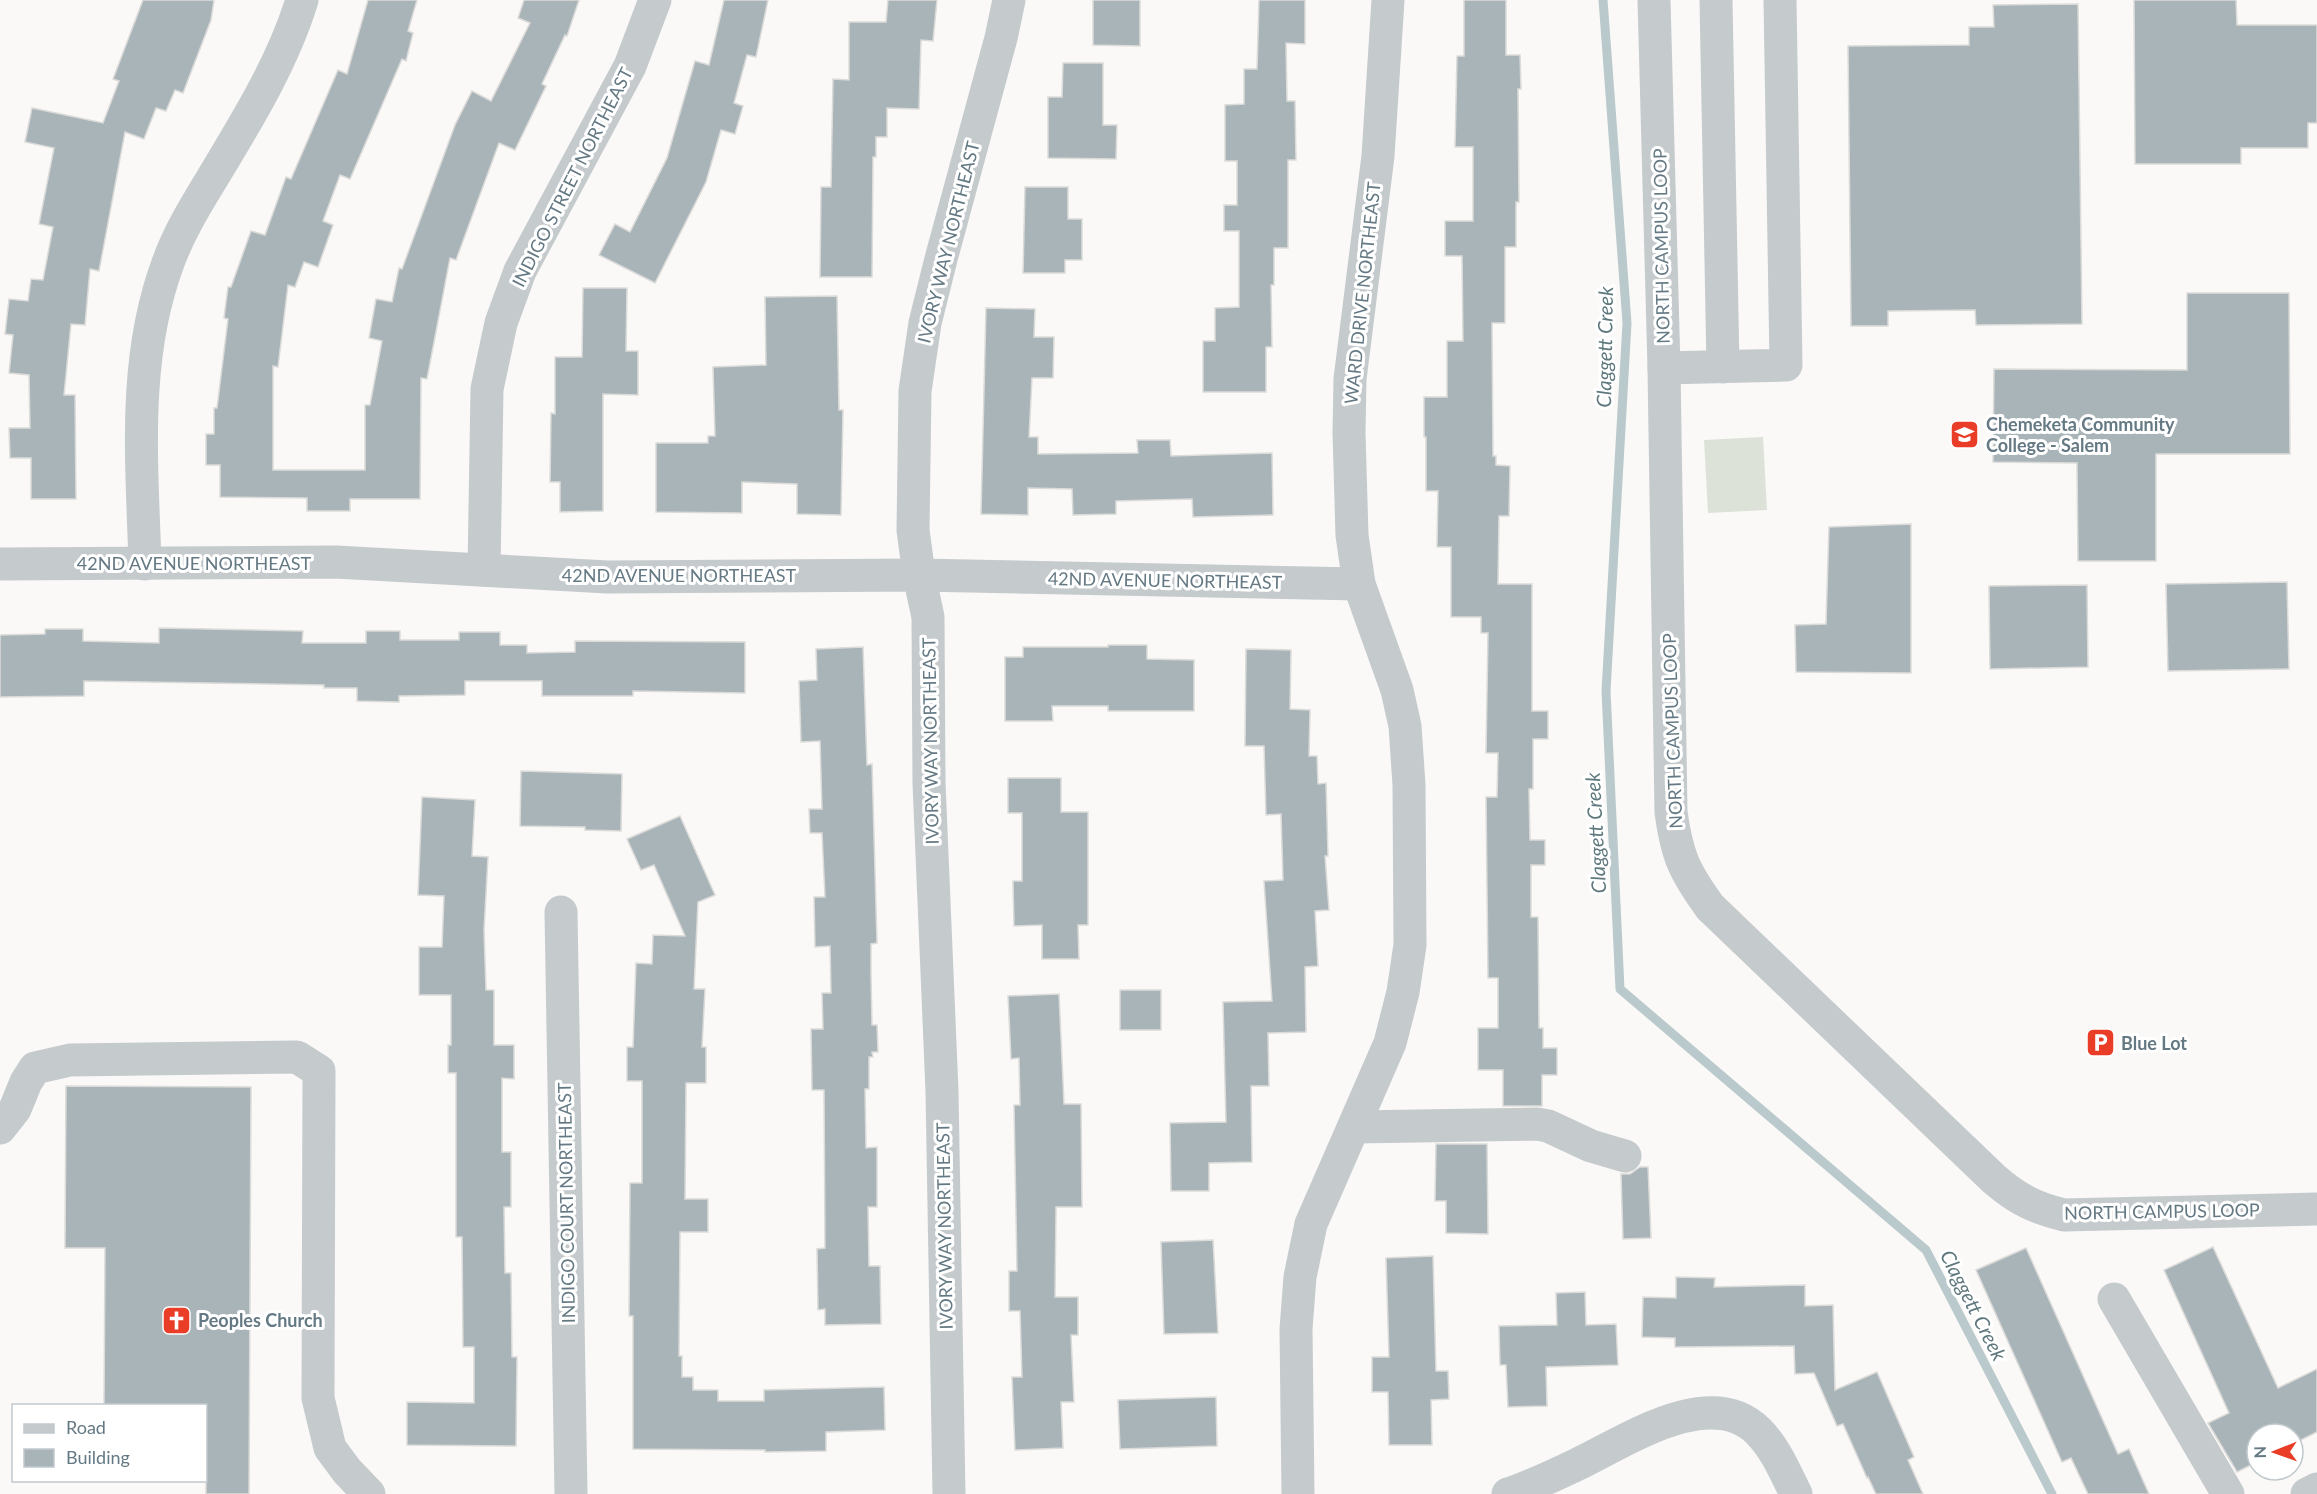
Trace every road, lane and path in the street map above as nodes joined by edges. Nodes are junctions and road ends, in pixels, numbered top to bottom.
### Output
1 (302, 0) edge
2 (655, 0) edge
3 (1009, 0) edge
4 (1388, 0) edge
5 (1654, 0) edge
6 (1716, 0) edge
7 (1780, 0) edge
8 (1723, 367) junction
9 (1664, 368) junction
10 (0, 564) edge
11 (145, 564) junction
12 (484, 570) junction
13 (919, 576) junction
14 (1359, 584) junction
15 (561, 912) dead end
16 (1355, 1127) junction
17 (0, 1128) edge
18 (1624, 1156) dead end
19 (2317, 1209) edge
20 (2114, 1299) dead end
21 (2317, 1489) edge
22 (369, 1494) edge
23 (571, 1494) edge
24 (949, 1494) edge
25 (1298, 1494) edge
26 (1508, 1494) edge
27 (1796, 1494) edge
28 (2228, 1494) edge
29 (2307, 1494) edge

1 - 11 street
2 - 12 street, INDIGO STREET NORTHEAST
3 - 13 street, IVORY WAY NORTHEAST
4 - 14 street, WARD DRIVE NORTHEAST
5 - 9 street, NORTH CAMPUS LOOP
6 - 8 street
7 - 8 street
8 - 9 street
9 - 19 street, NORTH CAMPUS LOOP
10 - 11 street, 42ND AVENUE NORTHEAST
11 - 12 street, 42ND AVENUE NORTHEAST
12 - 13 street, 42ND AVENUE NORTHEAST
13 - 14 street, 42ND AVENUE NORTHEAST
13 - 24 street, IVORY WAY NORTHEAST
14 - 16 street, WARD DRIVE NORTHEAST
15 - 23 street, INDIGO COURT NORTHEAST
16 - 18 street
16 - 25 street, WARD DRIVE NORTHEAST
17 - 22 street
20 - 28 street
21 - 29 street
26 - 27 street

